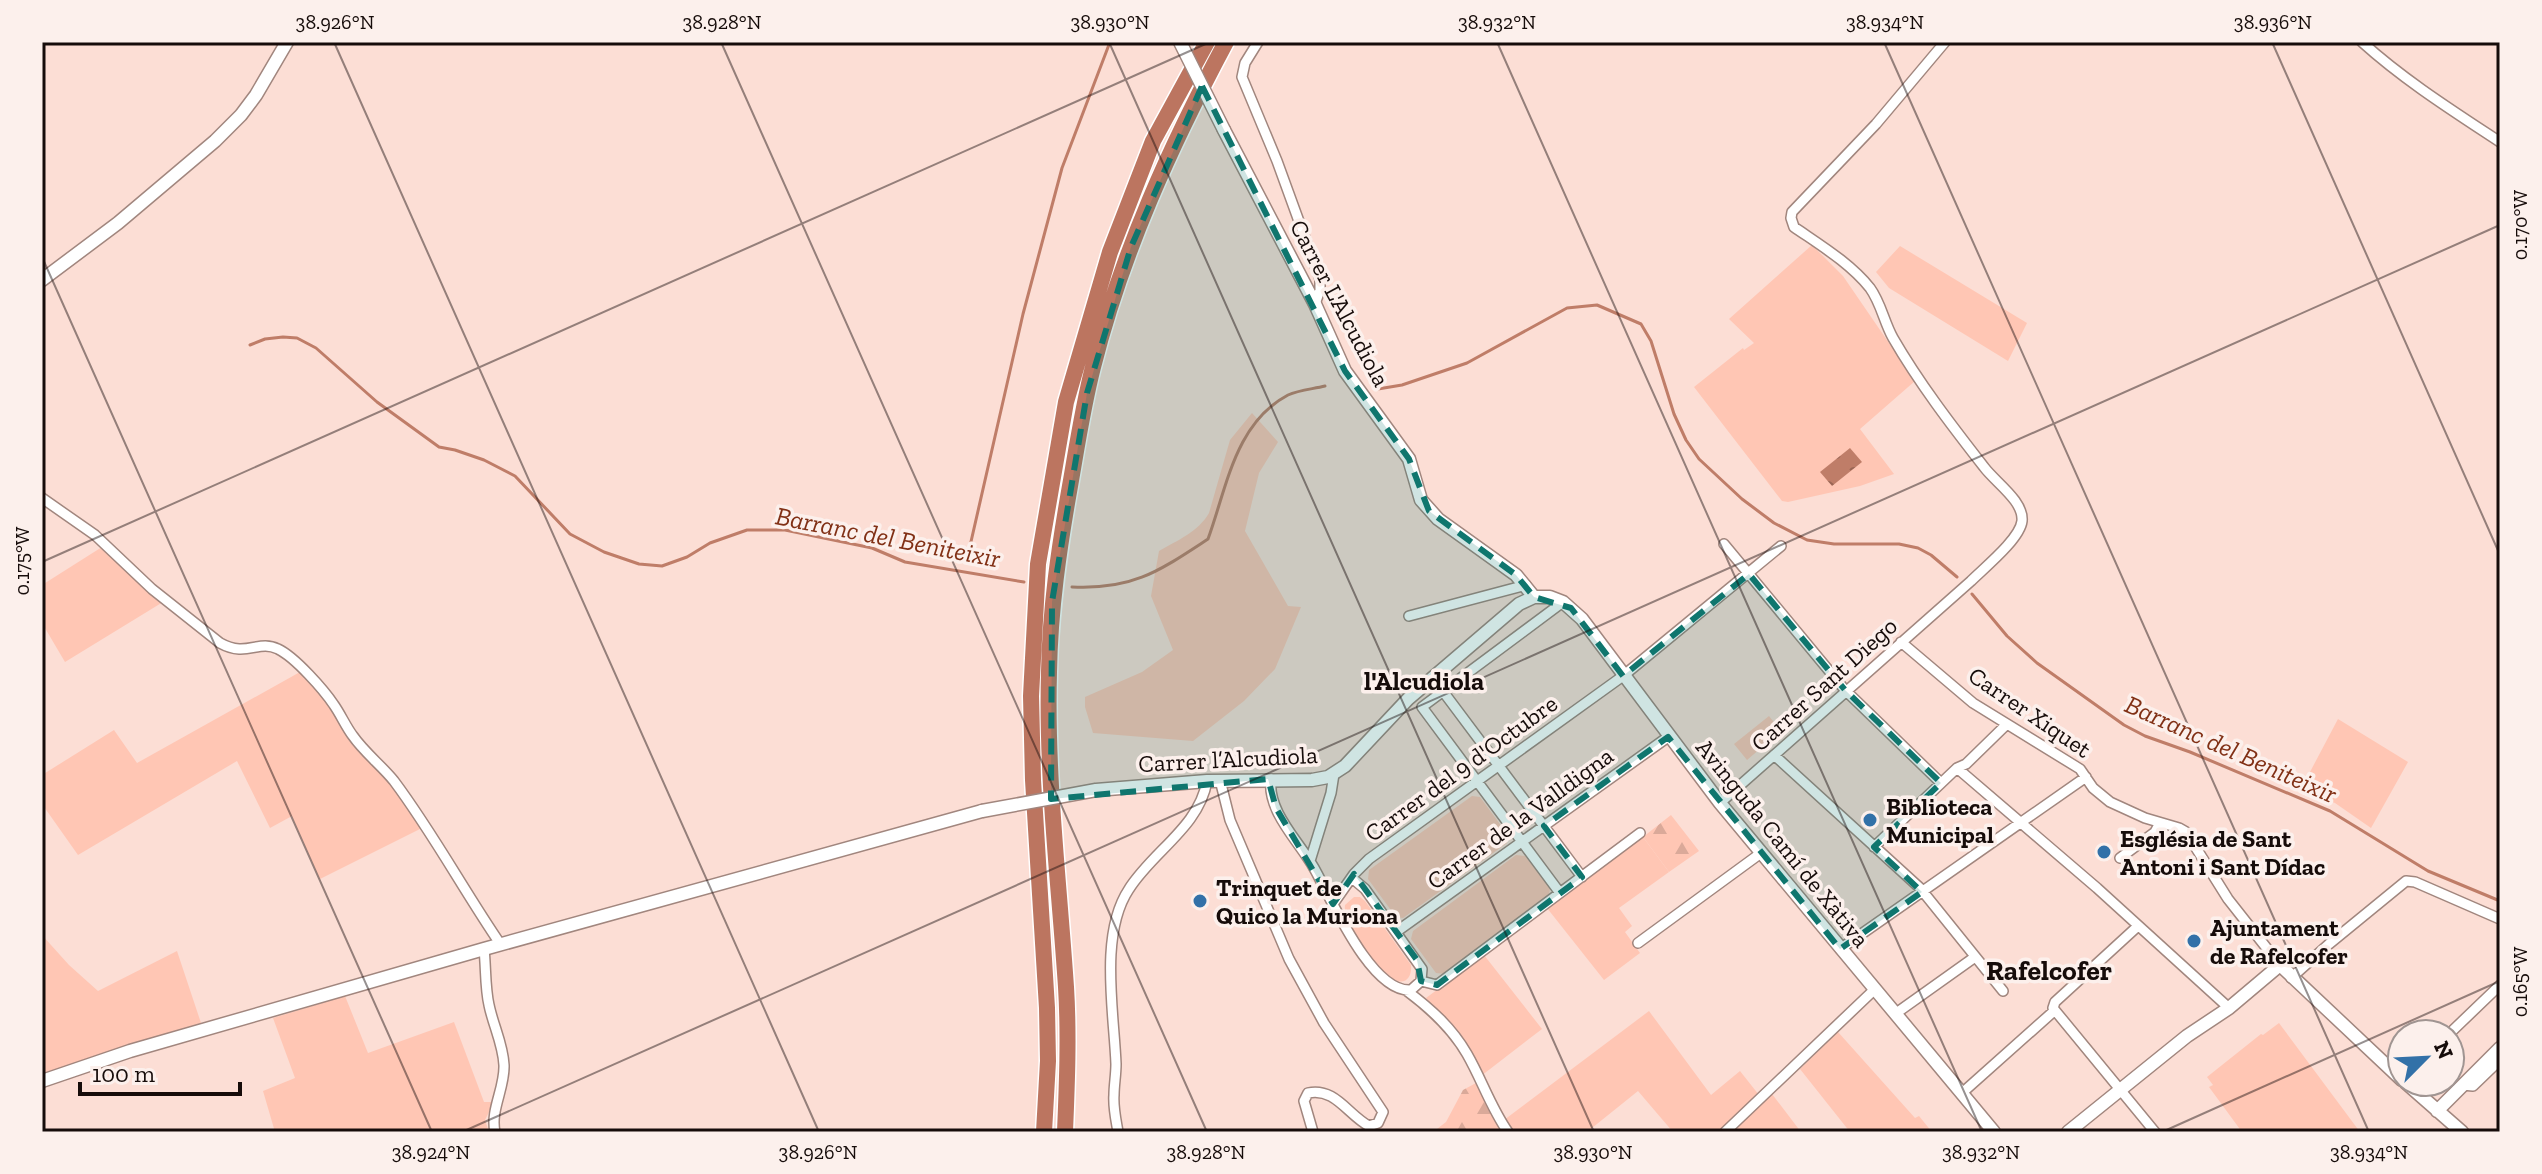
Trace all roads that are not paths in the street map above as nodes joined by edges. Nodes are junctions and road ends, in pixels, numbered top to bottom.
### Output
1 (287, 42) edge
2 (1180, 42) edge
3 (1207, 42) edge
4 (1226, 42) edge
5 (1258, 42) edge
6 (1945, 42) edge
7 (2362, 42) edge
8 (2500, 142) edge
9 (42, 280) edge
10 (1315, 304) junction
11 (42, 498) edge
12 (1724, 544) dead end
13 (1781, 546) dead end
14 (1749, 574) junction
15 (1526, 585) junction
16 (1534, 597) junction
17 (1563, 602) junction
18 (1409, 616) dead end
19 (1901, 642) junction
20 (1623, 676) junction
21 (1442, 690) junction
22 (1845, 690) junction
23 (2007, 724) junction
24 (1668, 737) junction
25 (1774, 755) junction
26 (1499, 765) junction
27 (1957, 768) junction
28 (1334, 774) junction
29 (2086, 777) junction
30 (1271, 779) junction
31 (1214, 781) junction
32 (1476, 781) junction
33 (1941, 783) junction
34 (1720, 803) junction
35 (2022, 822) junction
36 (2160, 823) junction
37 (1544, 826) junction
38 (1640, 833) dead end
39 (1522, 841) junction
40 (1874, 847) junction
41 (1761, 853) junction
42 (2120, 858) dead end
43 (1310, 861) junction
44 (1582, 877) junction
45 (1352, 878) junction
46 (1922, 892) junction
47 (1560, 893) junction
48 (1333, 904) junction
49 (2500, 919) edge
50 (2138, 926) junction
51 (1396, 932) junction
52 (1638, 943) dead end
53 (501, 945) junction
54 (484, 949) junction
55 (1840, 949) junction
56 (1975, 957) junction
57 (2280, 965) junction
58 (2291, 978) junction
59 (1421, 981) junction
60 (2500, 985) edge
61 (1875, 989) junction
62 (1407, 991) junction
63 (2003, 991) dead end
64 (2229, 1008) junction
65 (1895, 1014) junction
66 (2057, 1014) junction
67 (2466, 1018) edge
68 (2500, 1048) edge
69 (2500, 1060) edge
70 (2386, 1065) edge
71 (42, 1081) edge
72 (2466, 1081) edge
73 (2466, 1085) edge
74 (2120, 1089) junction
75 (1962, 1093) junction
76 (2422, 1098) edge
77 (2450, 1098) edge
78 (2437, 1111) junction
79 (495, 1132) edge
80 (1044, 1132) edge
81 (1065, 1132) edge
82 (1118, 1132) edge
83 (1313, 1132) edge
84 (1508, 1132) edge
85 (1725, 1132) edge
86 (1994, 1132) edge
87 (2068, 1132) edge
88 (2155, 1132) edge
89 (2462, 1132) edge

1 - 9 street
2 - 10 street, Carrer L'Alcudiola, bridge
3 - 80 highway
4 - 81 highway
5 - 10 street
6 - 19 street, Carrer Sant Diego
7 - 8 street
10 - 15 street, Carrer L'Alcudiola
11 - 53 street
12 - 14 street
13 - 14 street, Carrer del 9 d'Octubre
14 - 20 street, Carrer del 9 d'Octubre
14 - 22 street
15 - 16 street, Carrer L'Alcudiola
15 - 18 street
16 - 17 street
16 - 28 street, Carrer l’Alcudiola
17 - 20 street, Avinguda Camí de Xàtiva
17 - 21 street
19 - 22 street, Carrer Sant Diego
19 - 23 street, Carrer Xiquet
20 - 24 street, Avinguda Camí de Xàtiva
20 - 26 street, Carrer del 9 d'Octubre
21 - 26 street
21 - 32 street
22 - 25 street, Carrer Sant Diego
22 - 33 street
23 - 27 street
23 - 29 street, Carrer Xiquet
24 - 34 street, Avinguda Camí de Xàtiva
24 - 37 street, Carrer de la Valldigna
25 - 34 street, Carrer Sant Diego
25 - 40 street
26 - 32 street, Carrer del 9 d'Octubre
26 - 37 street
27 - 33 street
27 - 35 street
28 - 30 street, Carrer l’Alcudiola
28 - 43 street
29 - 35 street
29 - 36 street, Carrer Xiquet
30 - 31 street, Carrer l’Alcudiola
30 - 43 street
31 - 53 street, Carrer l’Alcudiola, bridge
31 - 82 street
31 - 83 street
32 - 39 street
32 - 45 street, Carrer del 9 d'Octubre
33 - 40 street
34 - 41 street, Avinguda Camí de Xàtiva
35 - 46 street
35 - 50 street
36 - 42 street
36 - 57 street, Carrer Xiquet
37 - 39 street, Carrer de la Valldigna
37 - 44 street
38 - 44 street
39 - 47 street
39 - 51 street, Carrer de la Valldigna
40 - 46 street
41 - 52 street
41 - 55 street, Avinguda Camí de Xàtiva
43 - 48 street
44 - 47 street
45 - 48 street, Carrer del 9 d'Octubre
45 - 51 street
46 - 55 street
46 - 56 street
47 - 59 street
48 - 62 street
49 - 58 street
50 - 64 street
50 - 66 street
51 - 59 street
53 - 54 street, Carrer l’Alcudiola
54 - 71 street, Carrer l’Alcudiola
54 - 79 street
55 - 61 street, Avinguda Camí de Xàtiva
56 - 63 street
56 - 65 street
57 - 58 street, Carrer Xiquet
57 - 64 street
58 - 70 street, Carrer Xiquet
59 - 62 street
60 - 67 street
61 - 65 street, Avinguda Camí de Xàtiva
61 - 85 street
62 - 84 street
64 - 74 street
65 - 75 street, Avinguda Camí de Xàtiva
66 - 74 street
66 - 75 street
68 - 72 street
69 - 73 street
74 - 87 street
74 - 88 street
75 - 86 street, Avinguda Camí de Xàtiva
76 - 78 street, Carrer Xiquet
77 - 78 street
78 - 89 street, Carrer Xiquet

